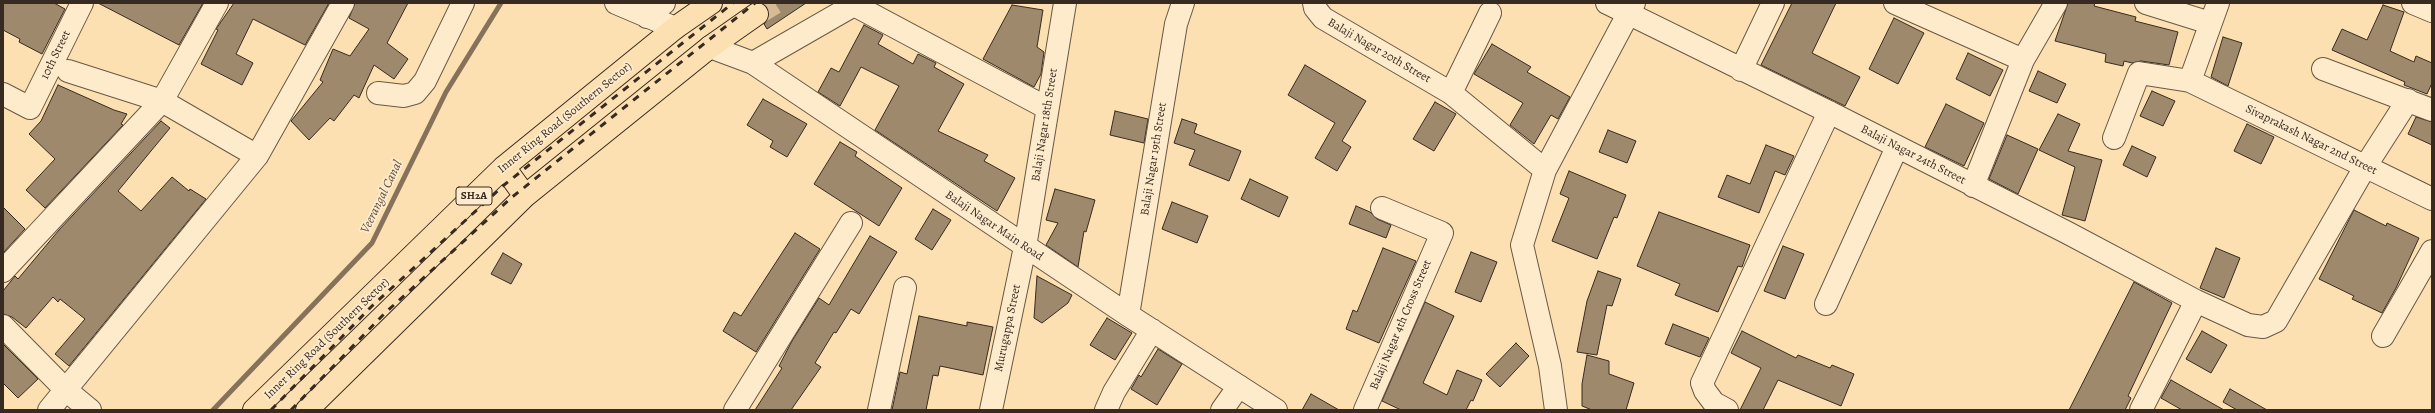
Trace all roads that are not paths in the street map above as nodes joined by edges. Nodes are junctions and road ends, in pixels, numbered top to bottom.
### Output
1 (217, 3) edge
2 (343, 3) edge
3 (463, 3) edge
4 (664, 3) edge
5 (711, 3) edge
6 (1065, 3) edge
7 (1182, 3) edge
8 (1314, 3) edge
9 (1607, 3) edge
10 (1773, 3) edge
11 (2056, 3) edge
12 (2146, 3) edge
13 (2218, 3) edge
14 (2413, 3) edge
15 (79, 4) edge
16 (858, 4) edge
17 (1905, 5) edge
18 (631, 8) edge
19 (1632, 9) edge
20 (2432, 11) edge
21 (1490, 13) dead end
22 (757, 14) tunnel mouth
23 (2210, 23) junction
24 (675, 28) junction
25 (710, 47) junction
26 (2023, 60) junction
27 (753, 63) junction
28 (2323, 69) dead end
29 (1741, 70) junction
30 (68, 71) dead end
31 (2190, 82) junction
32 (378, 92) dead end
33 (1451, 93) junction
34 (3, 94) edge
35 (2408, 100) junction
36 (162, 101) junction
37 (1047, 108) junction
38 (2432, 110) edge
39 (1829, 112) junction
40 (2114, 138) dead end
41 (1897, 147) junction
42 (256, 156) junction
43 (504, 167) junction
44 (2365, 167) junction
45 (1546, 170) junction
46 (1974, 186) junction
47 (525, 196) junction
48 (2432, 199) edge
49 (1382, 208) dead end
50 (851, 223) dead end
51 (1025, 247) junction
52 (2432, 252) edge
53 (3, 271) edge
54 (905, 288) dead end
55 (2196, 301) junction
56 (1826, 304) dead end
57 (1128, 315) junction
58 (3, 326) edge
59 (1152, 330) junction
60 (2383, 336) dead end
61 (1239, 386) junction
62 (67, 391) junction
63 (49, 410) edge
64 (90, 410) edge
65 (254, 410) edge
66 (307, 410) edge
67 (735, 410) edge
68 (879, 410) edge
69 (991, 410) edge
70 (1106, 410) edge
71 (1222, 410) edge
72 (1276, 410) edge
73 (1365, 410) edge
74 (1556, 410) edge
75 (1727, 410) edge
76 (2141, 410) edge

1 - 36 street
2 - 42 street
3 - 32 street
4 - 18 street
5 - 24 main road, Inner Ring Road (Southern Sector) / SH2A
6 - 37 street, Balaji Nagar 18th Street
7 - 57 street, Balaji Nagar 19th Street
8 - 33 street, Balaji Nagar 20th Street
9 - 19 street, Balaji Nagar 24th Street
10 - 29 street
11 - 26 street
12 - 23 street
13 - 23 street
14 - 20 street
15 - 34 street, 10th Street
16 - 27 street
16 - 37 street
17 - 26 street
18 - 24 street
19 - 29 street, Balaji Nagar 24th Street
19 - 45 street
21 - 33 street
22 - 25 main road, SH2A
23 - 31 street
24 - 43 main road, Inner Ring Road (Southern Sector) / SH2A
25 - 27 street, Balaji Nagar Main Road
25 - 47 main road, SH2A
26 - 46 street
27 - 51 street, Balaji Nagar Main Road
28 - 35 street
29 - 39 street, Balaji Nagar 24th Street
30 - 36 street
31 - 40 street, Sivaprakash Nagar 2nd Street
31 - 44 street, Sivaprakash Nagar 2nd Street
33 - 45 street, Balaji Nagar 20th Street
35 - 38 street
35 - 44 street, Balaji Nagar 24th Street
36 - 42 street
36 - 53 street
37 - 51 street, Balaji Nagar 18th Street
39 - 41 street, Balaji Nagar 24th Street
39 - 75 street
41 - 46 street, Balaji Nagar 24th Street
41 - 56 street
42 - 62 street
43 - 47 main road
43 - 65 main road, Inner Ring Road (Southern Sector) / SH2A
44 - 48 street, Sivaprakash Nagar 2nd Street
44 - 55 street, Balaji Nagar 24th Street
45 - 74 street
46 - 55 street, Balaji Nagar 24th Street
47 - 66 main road, SH2A
49 - 73 street, Balaji Nagar 4th Cross Street
50 - 67 street
51 - 57 street, Balaji Nagar Main Road
51 - 69 street, Murugappa Street
52 - 60 street
54 - 68 street
55 - 76 street
57 - 59 street, Balaji Nagar Main Road
58 - 62 street
59 - 61 street, Balaji Nagar Main Road
59 - 70 street
61 - 71 street
61 - 72 street, Balaji Nagar Main Road
62 - 63 street
62 - 64 street

